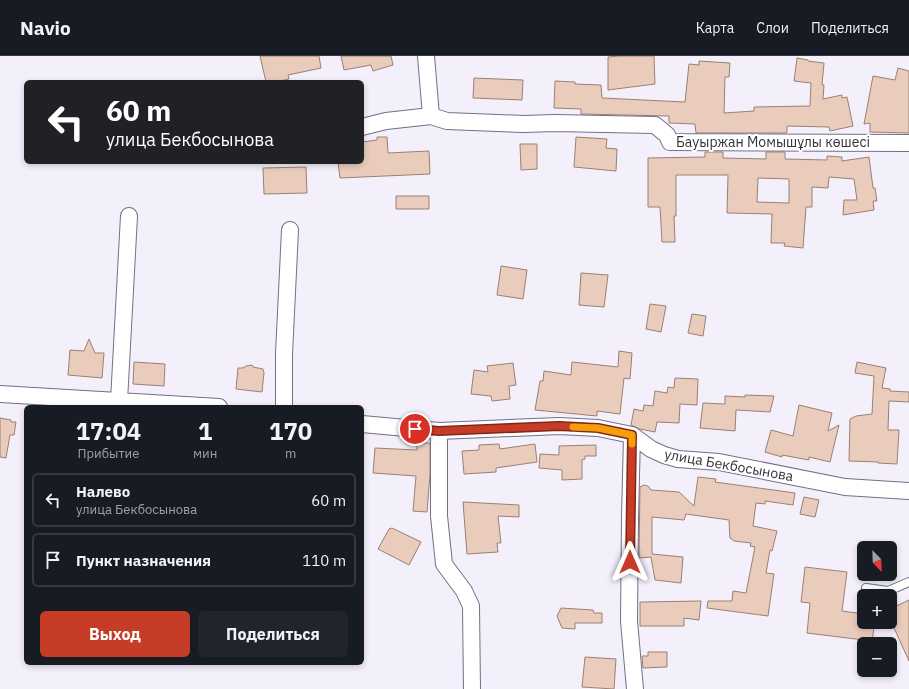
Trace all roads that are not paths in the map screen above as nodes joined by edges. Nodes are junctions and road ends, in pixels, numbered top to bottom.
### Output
1 (426, 56) edge
2 (431, 116) junction
3 (364, 126) edge
4 (909, 143) edge
5 (129, 216) dead end
6 (290, 230) dead end
7 (0, 394) edge
8 (119, 401) junction
9 (186, 405) edge
10 (284, 405) edge
11 (364, 424) edge
12 (439, 431) junction
13 (632, 435) junction
14 (909, 491) edge
15 (909, 582) edge
16 (866, 588) dead end
17 (472, 689) edge
18 (635, 689) edge

1 - 2 street
2 - 3 street
2 - 4 street, Бауыржан Момышұлы көшесі
5 - 8 street
6 - 10 street
7 - 8 street
8 - 9 street
11 - 12 street, улица Бекбосынова
12 - 13 street, улица Бекбосынова
12 - 17 street
13 - 14 street, улица Бекбосынова
13 - 18 street
15 - 16 lane

